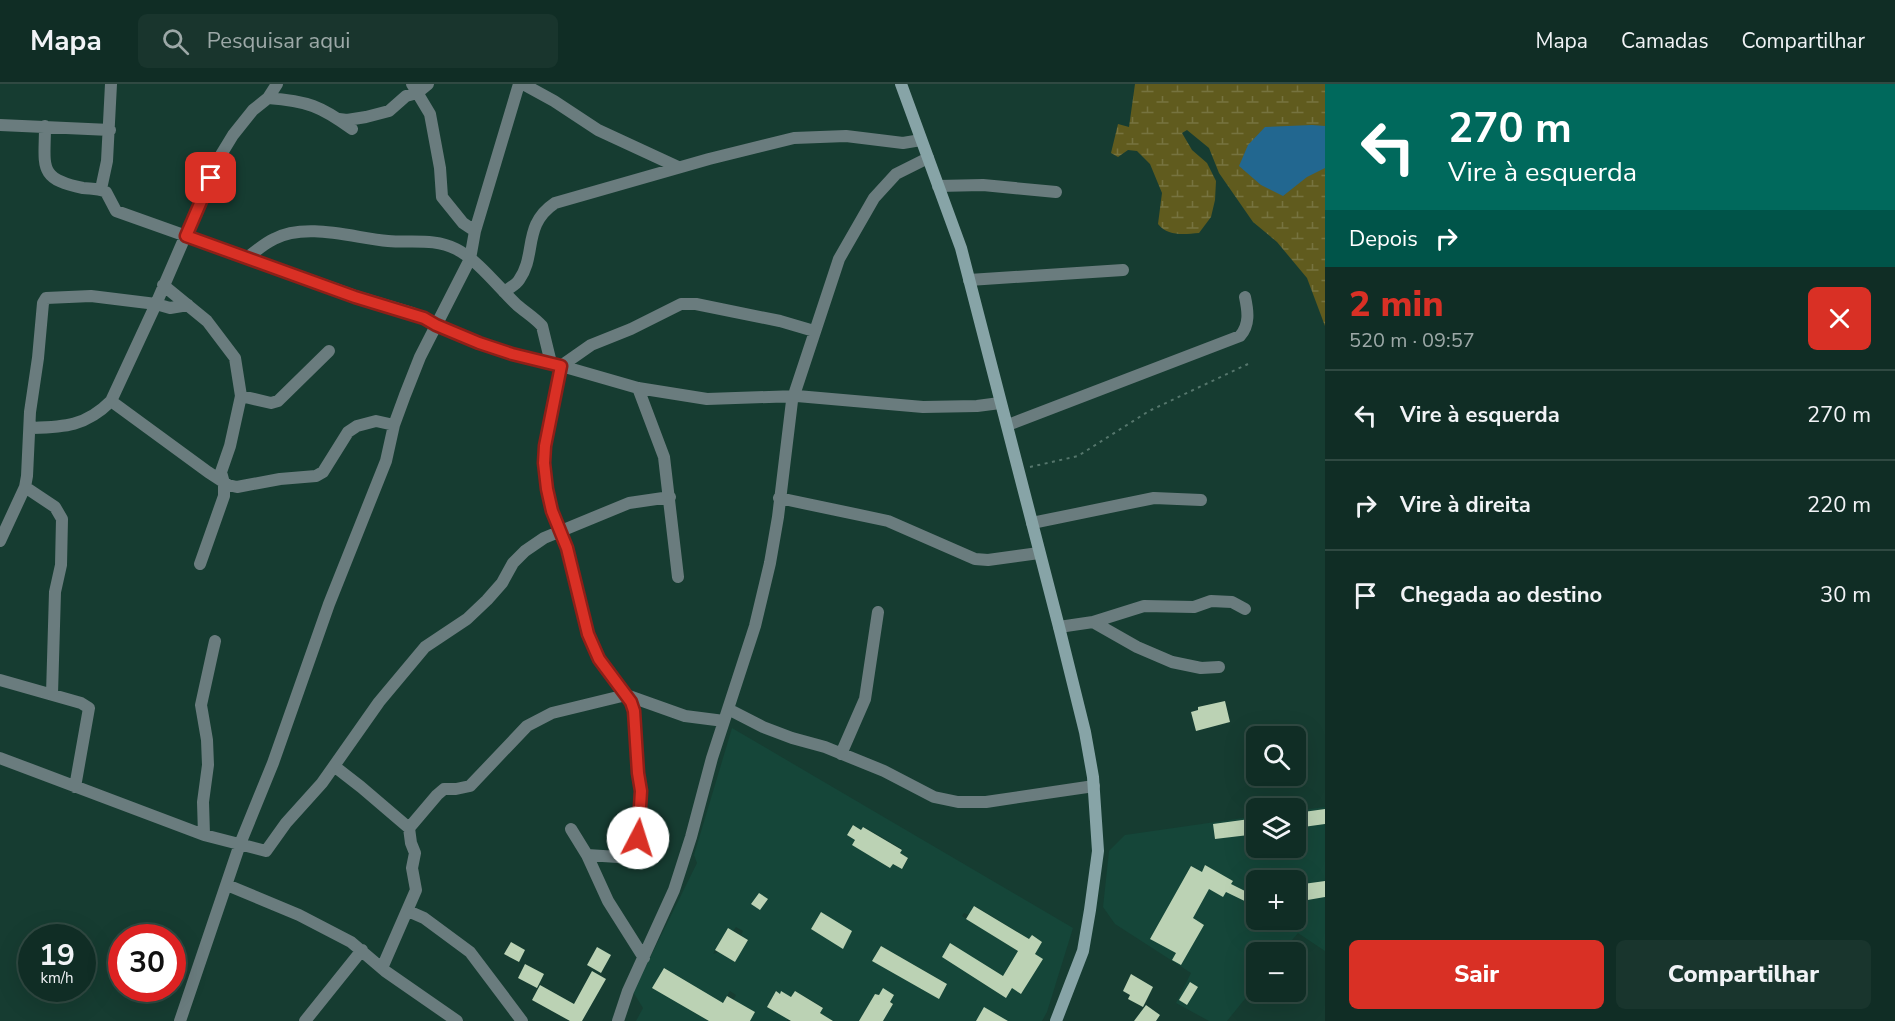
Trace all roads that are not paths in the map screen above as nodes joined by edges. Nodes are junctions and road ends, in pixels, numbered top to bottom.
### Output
1 (111, 84) edge
2 (277, 84) edge
3 (428, 84) edge
4 (521, 84) edge
5 (901, 84) edge
6 (415, 88) edge
7 (268, 98) junction
8 (339, 119) junction
9 (0, 125) edge
10 (45, 126) junction
11 (352, 129) dead end
12 (110, 130) junction
13 (921, 140) junction
14 (928, 158) junction
15 (678, 167) junction
16 (938, 186) junction
17 (100, 189) junction
18 (1056, 192) dead end
19 (475, 231) junction
20 (186, 236) junction
21 (248, 257) junction
22 (470, 259) junction
23 (1123, 270) dead end
24 (969, 280) junction
25 (163, 285) junction
26 (504, 291) junction
27 (1245, 297) dead end
28 (156, 304) junction
29 (188, 305) junction
30 (436, 325) junction
31 (814, 330) junction
32 (329, 351) dead end
33 (556, 365) junction
34 (638, 388) junction
35 (241, 396) junction
36 (793, 397) junction
37 (111, 401) junction
38 (1000, 403) junction
39 (394, 425) junction
40 (1008, 425) junction
41 (30, 428) junction
42 (224, 483) junction
43 (25, 487) junction
44 (670, 497) junction
45 (780, 498) junction
46 (1201, 500) dead end
47 (1032, 523) junction
48 (562, 532) junction
49 (0, 541) edge
50 (1040, 553) junction
51 (200, 564) dead end
52 (678, 577) dead end
53 (1245, 609) dead end
54 (878, 612) dead end
55 (1093, 622) junction
56 (1059, 627) junction
57 (215, 641) dead end
58 (1219, 667) dead end
59 (0, 680) edge
60 (52, 694) junction
61 (626, 695) junction
62 (726, 715) junction
63 (841, 754) junction
64 (0, 759) edge
65 (334, 766) junction
66 (1094, 786) junction
67 (75, 787) junction
68 (409, 828) junction
69 (571, 829) dead end
70 (204, 835) junction
71 (240, 844) junction
72 (587, 855) junction
73 (227, 885) junction
74 (408, 911) junction
75 (362, 950) junction
76 (644, 958) junction
77 (382, 968) junction
78 (180, 1021) edge
79 (305, 1021) edge
80 (457, 1021) edge
81 (522, 1021) edge
82 (618, 1021) edge
83 (1056, 1021) edge

1 - 12 street
2 - 7 street
3 - 6 street
4 - 15 street
4 - 19 street
5 - 13 main road
6 - 8 street
6 - 19 street
7 - 8 street
7 - 20 street
8 - 11 street
9 - 10 street
10 - 12 street
10 - 17 street
12 - 17 street
13 - 14 main road
13 - 15 street
14 - 16 main road
14 - 31 street
15 - 26 street
16 - 18 street
16 - 24 main road
17 - 20 street
19 - 22 street
20 - 21 street
20 - 25 street
21 - 22 street
21 - 30 street
22 - 26 street
22 - 30 street
23 - 24 street
24 - 38 main road
25 - 28 street
25 - 29 street
26 - 33 street
27 - 40 street
28 - 29 street
28 - 37 street
28 - 41 street
29 - 35 street
30 - 33 street
30 - 39 street
31 - 33 street
31 - 36 street
32 - 35 street
33 - 34 street
33 - 48 street
34 - 36 street
34 - 44 street
35 - 42 street
36 - 38 street
36 - 45 street
37 - 41 street
37 - 42 street
38 - 40 main road
39 - 42 street
39 - 71 street
40 - 47 main road
41 - 43 street
42 - 51 street
43 - 49 street
43 - 60 street
44 - 48 street
44 - 52 street
45 - 50 street
45 - 62 street
46 - 47 street
47 - 50 main road
48 - 61 street
48 - 65 street
50 - 56 main road
53 - 55 street
54 - 63 street
55 - 56 street
55 - 58 street
56 - 66 main road
57 - 70 street
59 - 60 street
60 - 67 street
61 - 62 street
61 - 68 street
61 - 72 street
62 - 63 street
62 - 76 street
63 - 66 street
64 - 67 street
65 - 68 street
65 - 71 street
66 - 83 main road
67 - 70 street
68 - 74 street
69 - 72 street
70 - 71 street
71 - 73 street
72 - 76 street
73 - 75 street
73 - 78 street
74 - 77 street
74 - 81 street
75 - 77 street
75 - 79 street
76 - 82 street
77 - 80 street

